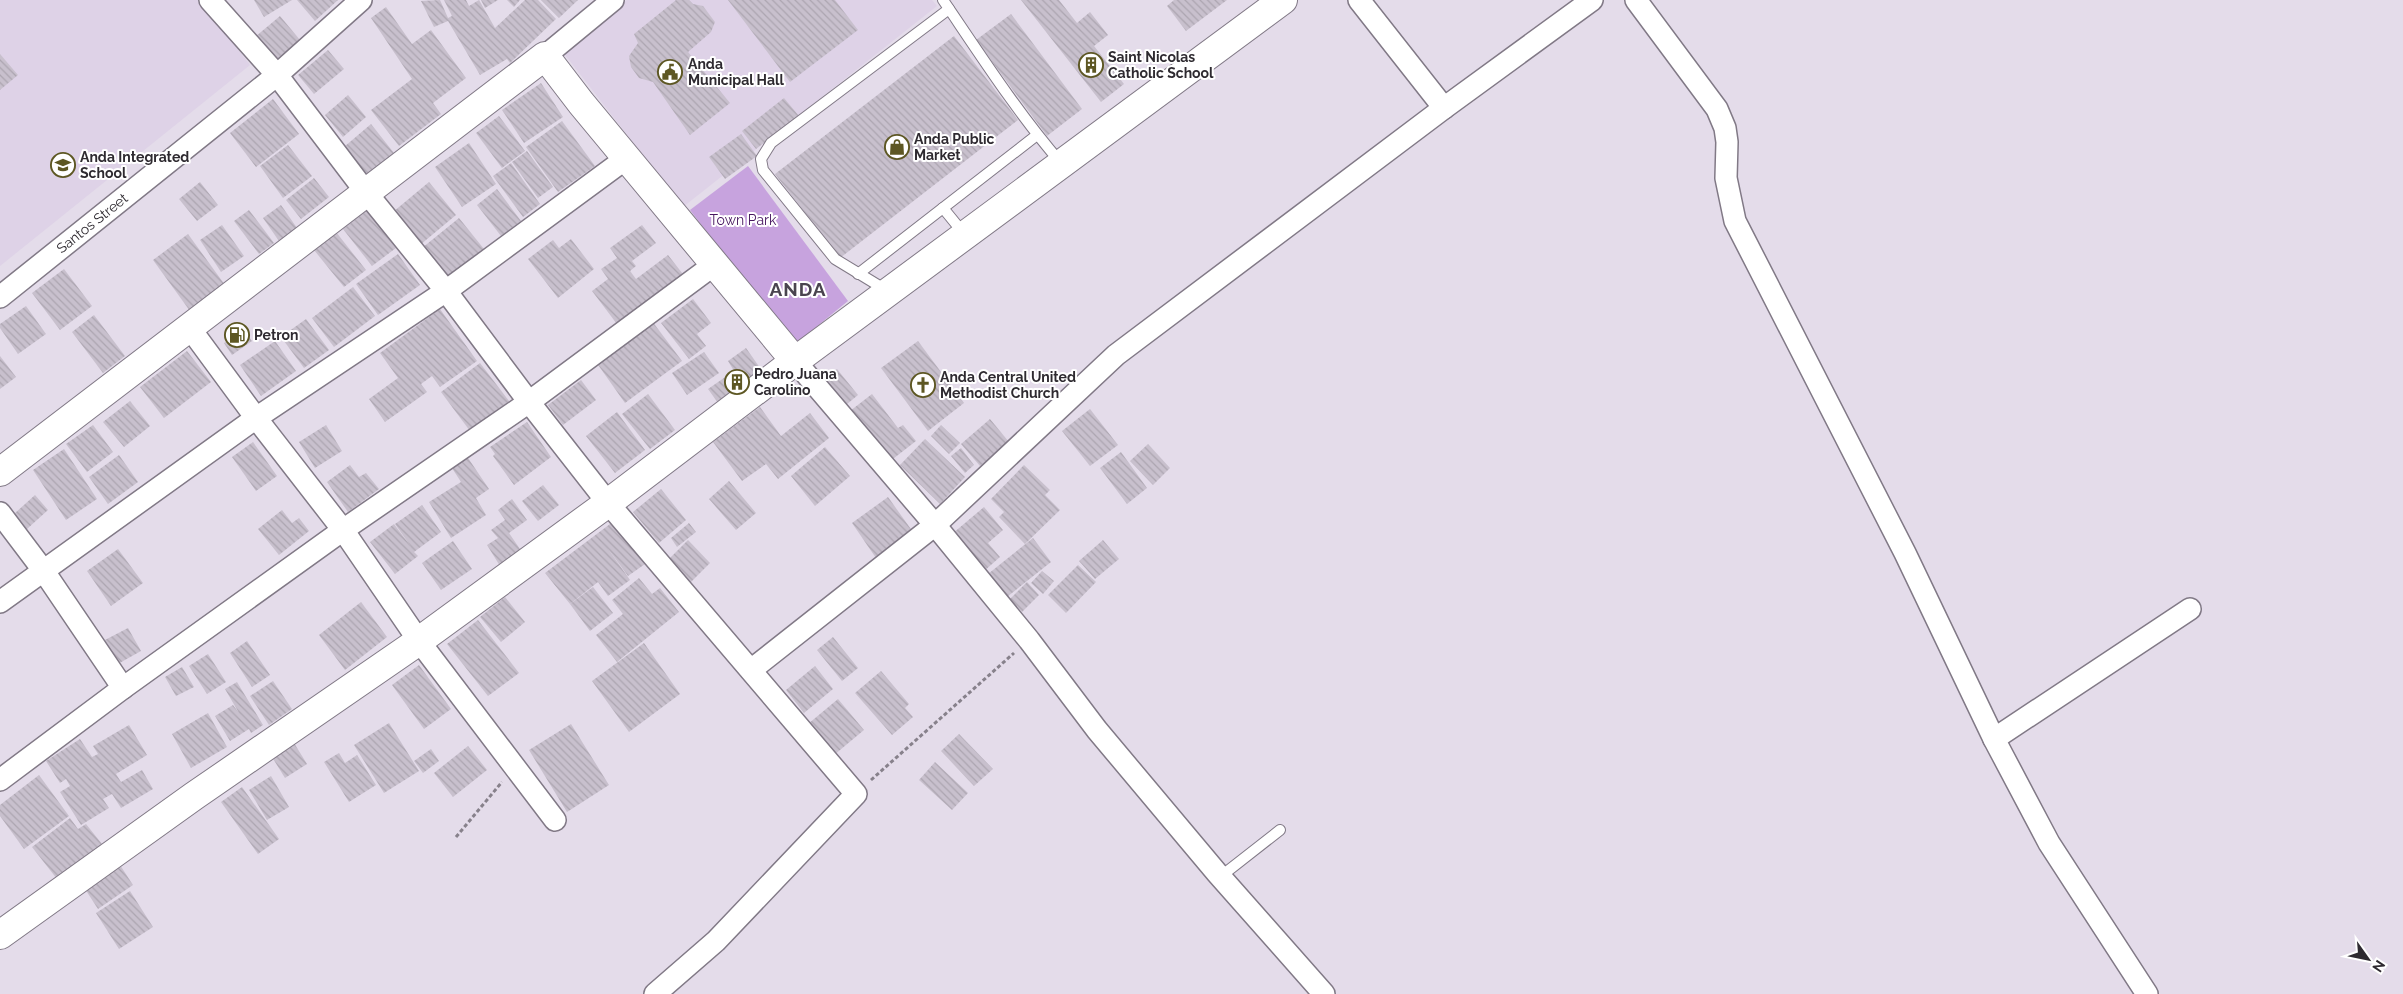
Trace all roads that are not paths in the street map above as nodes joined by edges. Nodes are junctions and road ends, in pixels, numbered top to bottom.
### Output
1 (210, 0) edge
2 (361, 0) edge
3 (613, 0) edge
4 (1283, 0) edge
5 (1359, 0) edge
6 (1592, 0) edge
7 (1636, 0) edge
8 (946, 4) edge
9 (545, 56) junction
10 (277, 75) junction
11 (1444, 108) junction
12 (1037, 136) junction
13 (628, 157) junction
14 (1062, 164) junction
15 (365, 191) junction
16 (943, 208) junction
17 (965, 235) junction
18 (715, 264) junction
19 (858, 274) junction
20 (446, 291) junction
21 (889, 292) junction
22 (0, 297) edge
23 (189, 327) junction
24 (795, 361) junction
25 (529, 402) junction
26 (256, 418) junction
27 (0, 472) edge
28 (608, 503) junction
29 (0, 513) edge
30 (935, 525) junction
31 (343, 530) junction
32 (43, 570) junction
33 (0, 602) edge
34 (2190, 609) dead end
35 (419, 641) junction
36 (751, 670) junction
37 (123, 688) junction
38 (1994, 739) junction
39 (0, 780) edge
40 (555, 820) dead end
41 (1280, 830) dead end
42 (1220, 877) junction
43 (0, 935) edge
44 (655, 994) edge
45 (1324, 994) edge
46 (2146, 994) edge

1 - 10 street
2 - 10 street, Santos Street
3 - 9 street
4 - 14 main road
5 - 11 street
6 - 11 street
7 - 38 street
8 - 12 lane
8 - 19 lane
9 - 13 main road
9 - 15 main road
10 - 15 street
10 - 22 street, Santos Street
11 - 30 street
12 - 14 lane
12 - 16 lane
13 - 18 main road
13 - 20 street
14 - 17 main road
15 - 20 street
15 - 23 main road
16 - 17 lane
16 - 19 lane
17 - 21 main road
18 - 24 main road
18 - 25 street
19 - 21 lane
20 - 25 street
20 - 26 street
21 - 24 main road
23 - 26 street
23 - 27 main road
24 - 28 main road
24 - 30 street
25 - 28 street
25 - 31 street
26 - 31 street
26 - 32 street
28 - 35 main road
28 - 36 street
29 - 32 street
30 - 36 street
30 - 42 street
31 - 35 street
31 - 37 street
32 - 33 street
32 - 37 street
34 - 38 street
35 - 40 street
35 - 43 main road
36 - 44 street
37 - 39 street
38 - 46 street
41 - 42 lane
42 - 45 street

